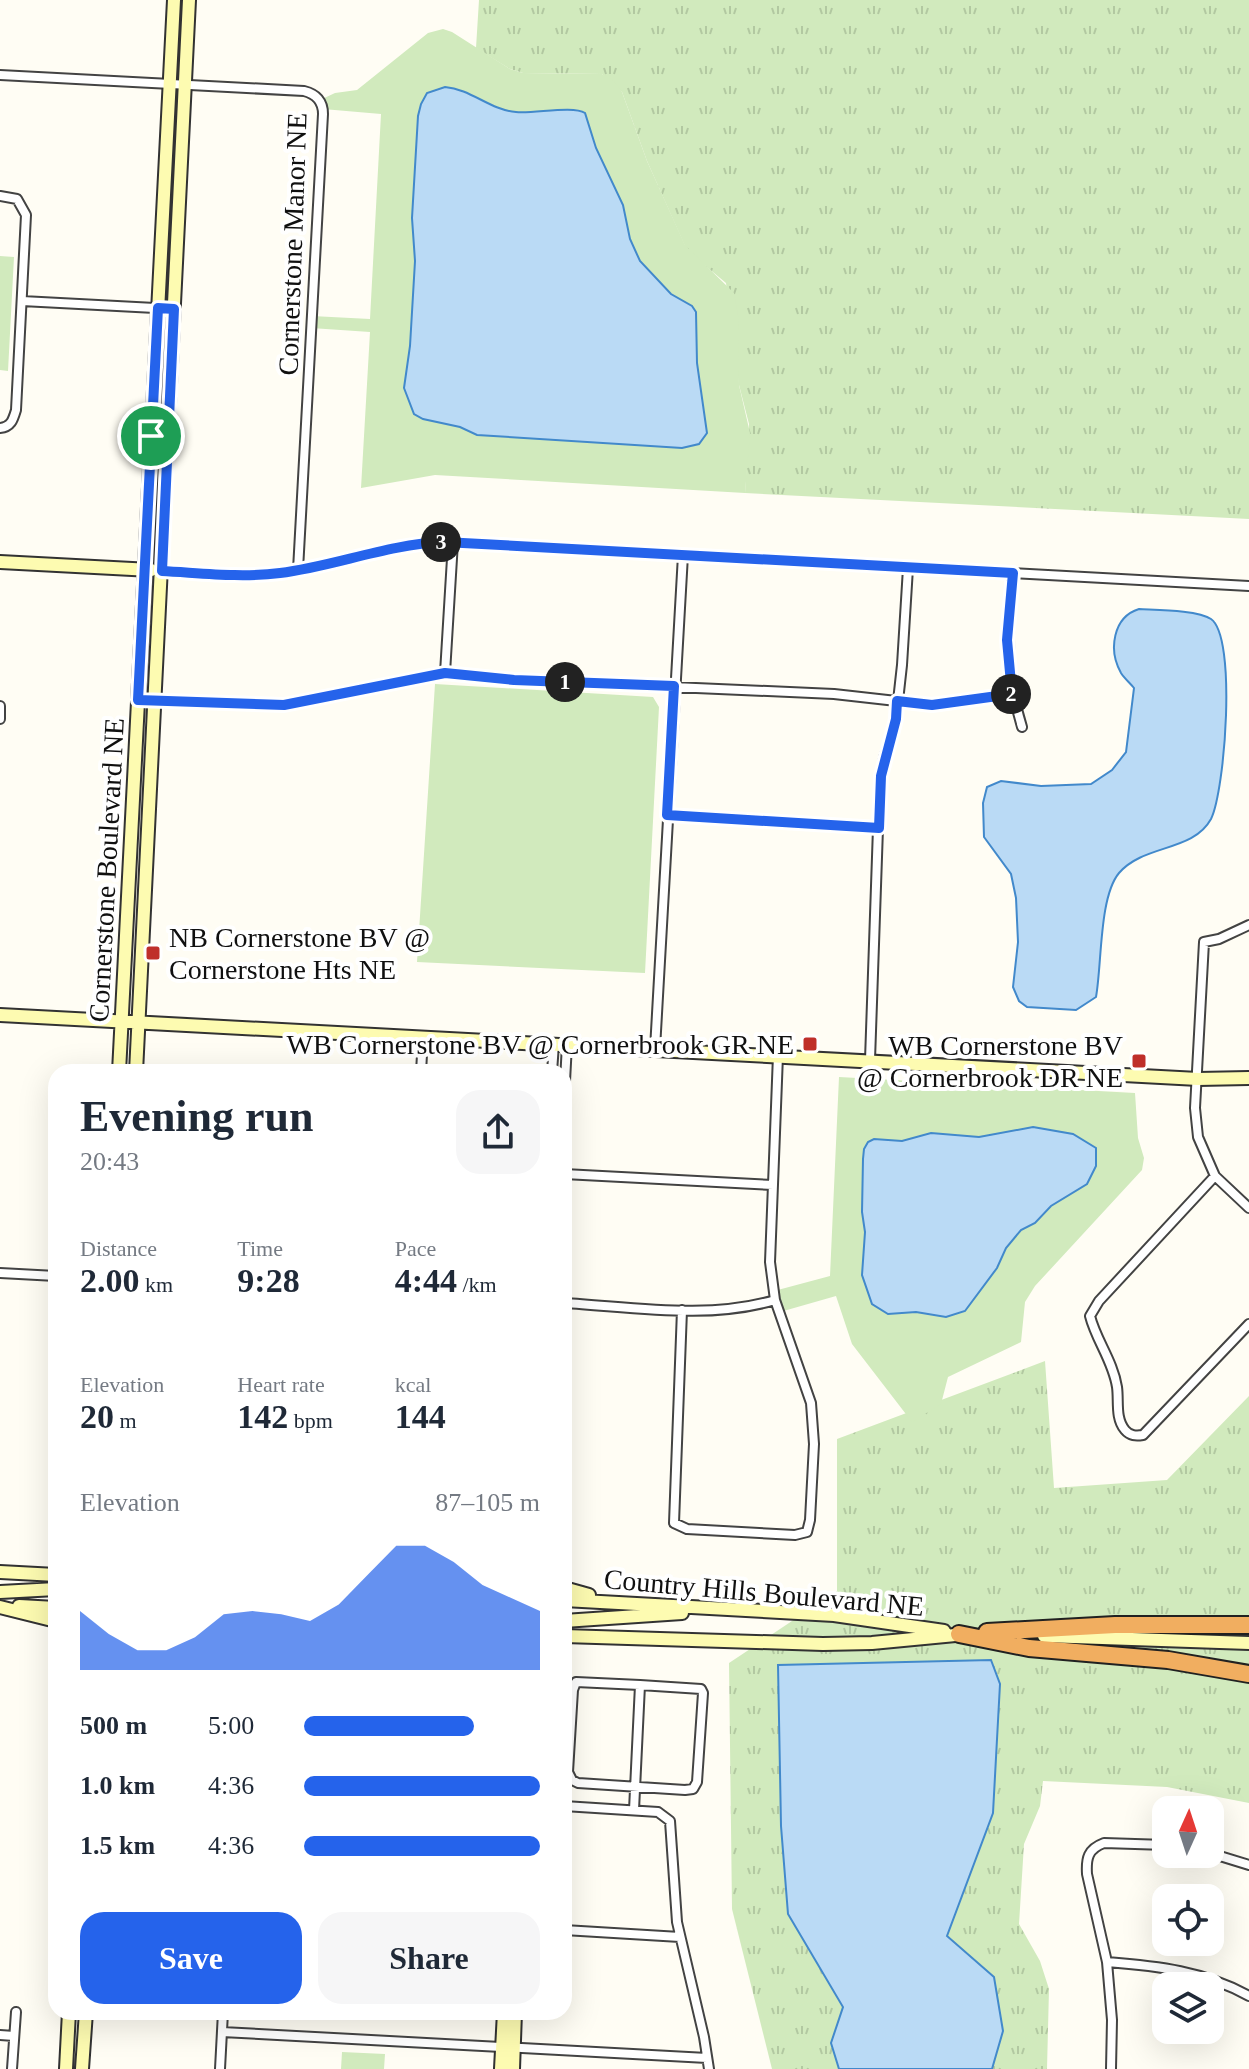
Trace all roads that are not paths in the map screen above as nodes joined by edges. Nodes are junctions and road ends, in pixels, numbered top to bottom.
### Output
1 (174, 0) edge
2 (189, 0) edge
3 (0, 75) edge
4 (169, 84) junction
5 (186, 85) junction
6 (0, 196) edge
7 (22, 301) junction
8 (158, 308) junction
9 (174, 309) junction
10 (0, 428) edge
11 (453, 542) junction
12 (683, 555) junction
13 (0, 562) edge
14 (908, 568) junction
15 (145, 570) junction
16 (298, 570) junction
17 (162, 571) junction
18 (1013, 573) junction
19 (1249, 586) edge
20 (445, 673) junction
21 (674, 686) junction
22 (1012, 694) junction
23 (138, 700) junction
24 (155, 701) junction
25 (897, 701) junction
26 (0, 706) edge
27 (0, 719) edge
28 (1022, 727) dead end
29 (667, 815) junction
30 (879, 828) junction
31 (1249, 925) edge
32 (0, 1015) edge
33 (122, 1021) junction
34 (139, 1022) junction
35 (423, 1037) junction
36 (560, 1044) junction
37 (655, 1049) junction
38 (778, 1055) junction
39 (870, 1060) junction
40 (119, 1064) edge
41 (136, 1064) edge
42 (421, 1064) edge
43 (554, 1064) edge
44 (561, 1064) edge
45 (1249, 1078) edge
46 (1198, 1079) junction
47 (572, 1174) edge
48 (1215, 1176) junction
49 (773, 1185) junction
50 (1249, 1208) edge
51 (0, 1273) edge
52 (48, 1276) edge
53 (775, 1300) junction
54 (572, 1303) edge
55 (682, 1310) junction
56 (1249, 1324) edge
57 (0, 1572) edge
58 (48, 1575) edge
59 (48, 1589) edge
60 (0, 1592) edge
61 (572, 1592) edge
62 (572, 1600) edge
63 (640, 1604) junction
64 (0, 1606) edge
65 (48, 1608) edge
66 (721, 1608) junction
67 (48, 1619) edge
68 (572, 1620) edge
69 (1249, 1625) edge
70 (959, 1634) junction
71 (572, 1636) edge
72 (1249, 1643) edge
73 (1249, 1674) edge
74 (640, 1685) junction
75 (572, 1706) edge
76 (572, 1780) edge
77 (635, 1786) junction
78 (572, 1806) edge
79 (634, 1810) junction
80 (1152, 1845) edge
81 (1224, 1857) edge
82 (1249, 1865) edge
83 (572, 1930) edge
84 (680, 1937) junction
85 (1107, 1962) junction
86 (1249, 1996) edge
87 (16, 2012) dead end
88 (69, 2020) edge
89 (85, 2020) edge
90 (223, 2020) edge
91 (505, 2020) edge
92 (513, 2020) edge
93 (222, 2032) junction
94 (0, 2035) edge
95 (14, 2036) junction
96 (508, 2047) junction
97 (707, 2058) junction
98 (12, 2069) edge
99 (66, 2069) edge
100 (82, 2069) edge
101 (220, 2069) edge
102 (501, 2069) edge
103 (513, 2069) edge
104 (709, 2069) edge
105 (1111, 2069) edge

1 - 4 street, Cornerstone Boulevard NE
2 - 5 street, Cornerstone Boulevard NE
3 - 4 street, Cornerstone Manor NE
4 - 5 street, Cornerstone Manor NE
4 - 8 street, Cornerstone Boulevard NE
5 - 9 street, Cornerstone Boulevard NE
5 - 16 street, Cornerstone Manor NE
6 - 7 street
7 - 8 street
7 - 10 street
8 - 9 street
8 - 15 street, Cornerstone Boulevard NE
9 - 17 street, Cornerstone Boulevard NE
11 - 12 street
11 - 16 street
11 - 20 street
12 - 14 street
12 - 21 street
13 - 15 street
14 - 18 street
14 - 25 street
15 - 17 street
15 - 23 street, Cornerstone Boulevard NE
16 - 17 street
17 - 24 street, Cornerstone Boulevard NE
18 - 19 street
18 - 22 street
20 - 21 street
20 - 24 street
21 - 25 street
21 - 29 street
22 - 25 street
22 - 28 street
23 - 24 street
23 - 33 street, Cornerstone Boulevard NE
24 - 34 street, Cornerstone Boulevard NE
25 - 30 street
26 - 27 street
29 - 30 street
29 - 37 street
30 - 39 street
31 - 46 street
32 - 33 street
33 - 34 street
33 - 40 street, Cornerstone Boulevard NE
34 - 35 street, Cornerstone Boulevard NE
34 - 41 street, Cornerstone Boulevard NE
35 - 36 street, Cornerstone Boulevard NE
35 - 42 street
36 - 37 street, Cornerstone Boulevard NE
36 - 43 street
36 - 44 street
37 - 38 street, Cornerstone Boulevard NE
38 - 39 street, Cornerstone Boulevard NE
38 - 49 street
39 - 46 street, Cornerstone Boulevard NE
45 - 46 street, Cornerstone Boulevard NE
46 - 48 street
47 - 49 street
48 - 50 street
48 - 56 street
49 - 53 street
51 - 52 street
53 - 55 street
53 - 55 street
54 - 55 street
57 - 58 street
59 - 60 street
61 - 63 street
62 - 63 street, Country Hills Boulevard NE
63 - 66 street, Country Hills Boulevard NE
64 - 65 street
64 - 67 street
66 - 68 street
66 - 70 street, Country Hills Boulevard NE
69 - 70 highway
70 - 71 street, Country Hills Boulevard NE
70 - 72 street, Country Hills Boulevard NE
70 - 73 highway
74 - 75 street
74 - 77 street
74 - 77 street
76 - 77 street
77 - 79 street
78 - 79 street
79 - 84 street
80 - 85 street
81 - 82 street
83 - 84 street
84 - 97 street
85 - 86 street
85 - 105 street
87 - 95 street
88 - 99 street
89 - 100 street
90 - 93 street
91 - 96 street
92 - 96 street
93 - 96 street
93 - 101 street
94 - 95 street
95 - 98 street
96 - 97 street
96 - 102 street
96 - 103 street
97 - 104 street

